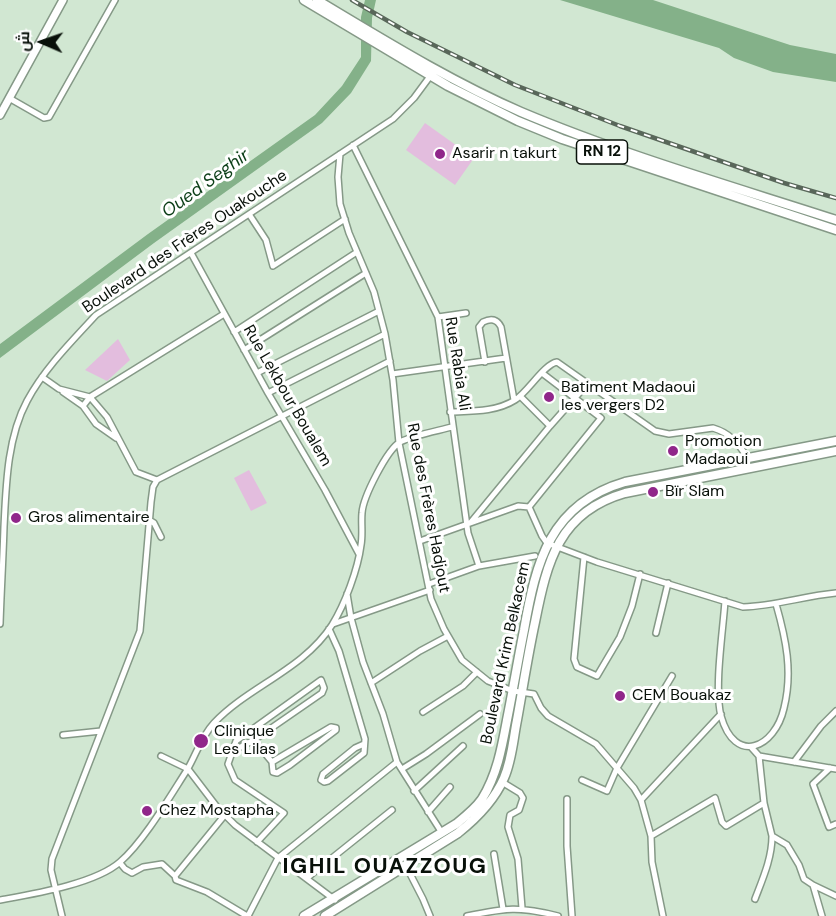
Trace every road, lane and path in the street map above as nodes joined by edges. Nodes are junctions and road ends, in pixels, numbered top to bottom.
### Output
1 (63, 0) edge
2 (115, 0) edge
3 (304, 0) edge
4 (317, 0) edge
5 (355, 27) junction
6 (433, 72) junction
7 (9, 98) junction
8 (0, 114) edge
9 (353, 145) junction
10 (340, 154) junction
11 (249, 214) junction
12 (345, 219) junction
13 (836, 220) edge
14 (836, 230) edge
15 (357, 252) junction
16 (191, 253) junction
17 (366, 273) junction
18 (379, 311) junction
19 (466, 313) dead end
20 (224, 314) junction
21 (438, 317) junction
22 (234, 332) junction
23 (385, 334) junction
24 (244, 350) junction
25 (506, 358) junction
26 (390, 361) junction
27 (485, 362) junction
28 (444, 367) junction
29 (257, 373) junction
30 (542, 373) junction
31 (392, 374) junction
32 (42, 377) junction
33 (588, 383) junction
34 (59, 389) junction
35 (268, 393) junction
36 (517, 398) junction
37 (574, 399) junction
38 (86, 401) junction
39 (450, 412) junction
40 (281, 416) junction
41 (550, 426) junction
42 (452, 427) junction
43 (119, 440) junction
44 (836, 441) edge
45 (399, 443) junction
46 (836, 451) edge
47 (747, 457) junction
48 (157, 480) junction
49 (529, 507) junction
50 (149, 520) junction
51 (468, 525) junction
52 (161, 537) dead end
53 (420, 541) junction
54 (552, 544) junction
55 (359, 554) junction
56 (535, 556) dead end
57 (584, 557) junction
58 (479, 566) junction
59 (640, 574) junction
60 (668, 582) junction
61 (430, 587) junction
62 (347, 593) junction
63 (836, 593) edge
64 (725, 601) junction
65 (776, 604) junction
66 (351, 618) junction
67 (0, 624) edge
68 (331, 627) junction
69 (656, 633) dead end
70 (448, 636) junction
71 (477, 672) junction
72 (672, 676) dead end
73 (371, 683) junction
74 (517, 691) junction
75 (836, 711) edge
76 (423, 712) dead end
77 (480, 714) dead end
78 (721, 714) junction
79 (101, 730) junction
80 (63, 735) dead end
81 (254, 740) junction
82 (364, 744) junction
83 (463, 746) dead end
84 (751, 747) junction
85 (235, 750) junction
86 (161, 756) dead end
87 (759, 756) junction
88 (272, 762) junction
89 (397, 762) junction
90 (794, 762) junction
91 (617, 768) junction
92 (188, 769) junction
93 (402, 769) junction
94 (833, 769) edge
95 (582, 780) dead end
96 (502, 782) junction
97 (450, 788) dead end
98 (414, 791) junction
99 (567, 799) dead end
100 (641, 800) junction
101 (764, 803) junction
102 (392, 810) dead end
103 (428, 812) junction
104 (224, 816) junction
105 (836, 824) edge
106 (442, 833) junction
107 (651, 836) junction
108 (772, 836) junction
109 (257, 842) junction
110 (494, 854) dead end
111 (278, 858) junction
112 (400, 858) junction
113 (120, 862) junction
114 (407, 866) junction
115 (175, 876) junction
116 (307, 878) junction
117 (813, 885) junction
118 (54, 890) junction
119 (836, 896) edge
120 (333, 898) junction
121 (755, 898) dead end
122 (0, 900) edge
123 (339, 907) junction
124 (522, 908) junction
125 (503, 909) junction
126 (62, 916) edge
127 (247, 916) edge
128 (304, 916) edge
129 (325, 916) edge
130 (430, 916) edge
131 (472, 916) edge
132 (558, 916) edge
133 (572, 916) edge
134 (663, 916) edge
135 (822, 916) edge

1 - 7 street
2 - 7 street
3 - 5 main road, RN 12
4 - 5 main road, RN 12
5 - 6 main road, RN 12
6 - 9 street, Boulevard des Frères Ouakouche
6 - 13 main road, RN 12
6 - 14 main road, RN 12
7 - 8 street
9 - 10 street, Boulevard des Frères Ouakouche
9 - 21 street, Rue Rabia Ali
10 - 11 street, Boulevard des Frères Ouakouche
10 - 12 street, Rue des Frères Hadjout
11 - 12 street
11 - 16 street, Boulevard des Frères Ouakouche
12 - 15 street, Rue des Frères Hadjout
15 - 17 street, Rue des Frères Hadjout
15 - 22 street
16 - 20 street, Rue Lekbour Boualem
16 - 32 street, Boulevard des Frères Ouakouche
17 - 18 street, Rue des Frères Hadjout
17 - 24 street
18 - 23 street, Rue des Frères Hadjout
18 - 29 street
19 - 21 street
20 - 22 street, Rue Lekbour Boualem
20 - 38 street
21 - 28 street, Rue Rabia Ali
22 - 24 street, Rue Lekbour Boualem
23 - 26 street, Rue des Frères Hadjout
23 - 35 street
24 - 29 street, Rue Lekbour Boualem
25 - 27 street
25 - 27 street
25 - 36 street
26 - 31 street, Rue des Frères Hadjout
26 - 40 street
27 - 28 street
28 - 31 street
28 - 39 street, Rue Rabia Ali
29 - 35 street, Rue Lekbour Boualem
30 - 33 street
30 - 36 street
30 - 37 street
31 - 45 street, Rue des Frères Hadjout
32 - 34 street
32 - 67 street, Boulevard des Frères Ouakouche
33 - 37 street
33 - 47 street
34 - 38 street
34 - 38 street
35 - 40 street, Rue Lekbour Boualem
36 - 39 street
36 - 41 street
37 - 41 street
37 - 49 street
38 - 43 street
38 - 43 street
39 - 42 street, Rue Rabia Ali
40 - 48 street
40 - 55 street, Rue Lekbour Boualem
41 - 51 street
42 - 45 street
42 - 51 street, Rue Rabia Ali
43 - 48 street
44 - 47 main road, Boulevard Krim Belkacem
45 - 53 street, Rue des Frères Hadjout
45 - 55 street
46 - 54 main road, Boulevard Krim Belkacem
47 - 54 main road, Boulevard Krim Belkacem
48 - 50 street
49 - 51 street
49 - 54 street
50 - 52 street
50 - 79 street
51 - 53 street
51 - 58 street, Rue Rabia Ali
53 - 61 street, Rue des Frères Hadjout
54 - 57 street
54 - 74 main road, Boulevard Krim Belkacem
55 - 62 street
56 - 58 street
57 - 59 street
57 - 59 street
58 - 61 street
59 - 60 street
60 - 64 street
60 - 69 street
61 - 66 street
61 - 70 street, Rue des Frères Hadjout
62 - 66 street
62 - 68 street
63 - 65 street
64 - 65 street
64 - 78 street
65 - 84 street
66 - 68 street
66 - 73 street
68 - 82 street
68 - 92 street
70 - 71 street, Rue des Frères Hadjout
70 - 73 street
71 - 74 street, Rue des Frères Hadjout
71 - 76 street
72 - 91 street
73 - 89 street
74 - 91 street, Rue des Frères Hadjout
74 - 96 main road, Boulevard Krim Belkacem
74 - 106 main road, Boulevard Krim Belkacem
75 - 90 street
77 - 93 street
78 - 84 street
78 - 100 street
79 - 80 street
79 - 118 street
81 - 85 street
81 - 85 street
81 - 88 street
82 - 82 street
83 - 98 street
84 - 87 street
85 - 109 street
86 - 92 street
87 - 90 street
87 - 101 street
88 - 88 street
89 - 93 street
89 - 111 street
90 - 94 street
91 - 95 street
91 - 100 street, Rue des Frères Hadjout
92 - 104 street
92 - 113 street
93 - 98 street
94 - 105 street
96 - 114 main road, Boulevard Krim Belkacem
96 - 124 street
97 - 103 street
98 - 103 street
99 - 133 street
100 - 107 street, Rue des Frères Hadjout
101 - 107 street
101 - 108 street
102 - 116 street
103 - 106 street
104 - 109 street
104 - 115 street
106 - 112 main road, Boulevard Krim Belkacem
107 - 134 street, Rue des Frères Hadjout
108 - 117 street
108 - 121 street
109 - 111 street
110 - 125 street
111 - 116 street
111 - 127 street
112 - 114 street
112 - 120 main road, Boulevard Krim Belkacem
113 - 115 street
113 - 118 street
114 - 123 main road, Boulevard Krim Belkacem
114 - 130 street
115 - 127 street
116 - 120 street
117 - 119 street
117 - 135 street
118 - 122 street
118 - 126 street
120 - 123 street
120 - 128 main road, Boulevard Krim Belkacem
123 - 129 main road, Boulevard Krim Belkacem
124 - 125 street
124 - 132 street
125 - 131 street

